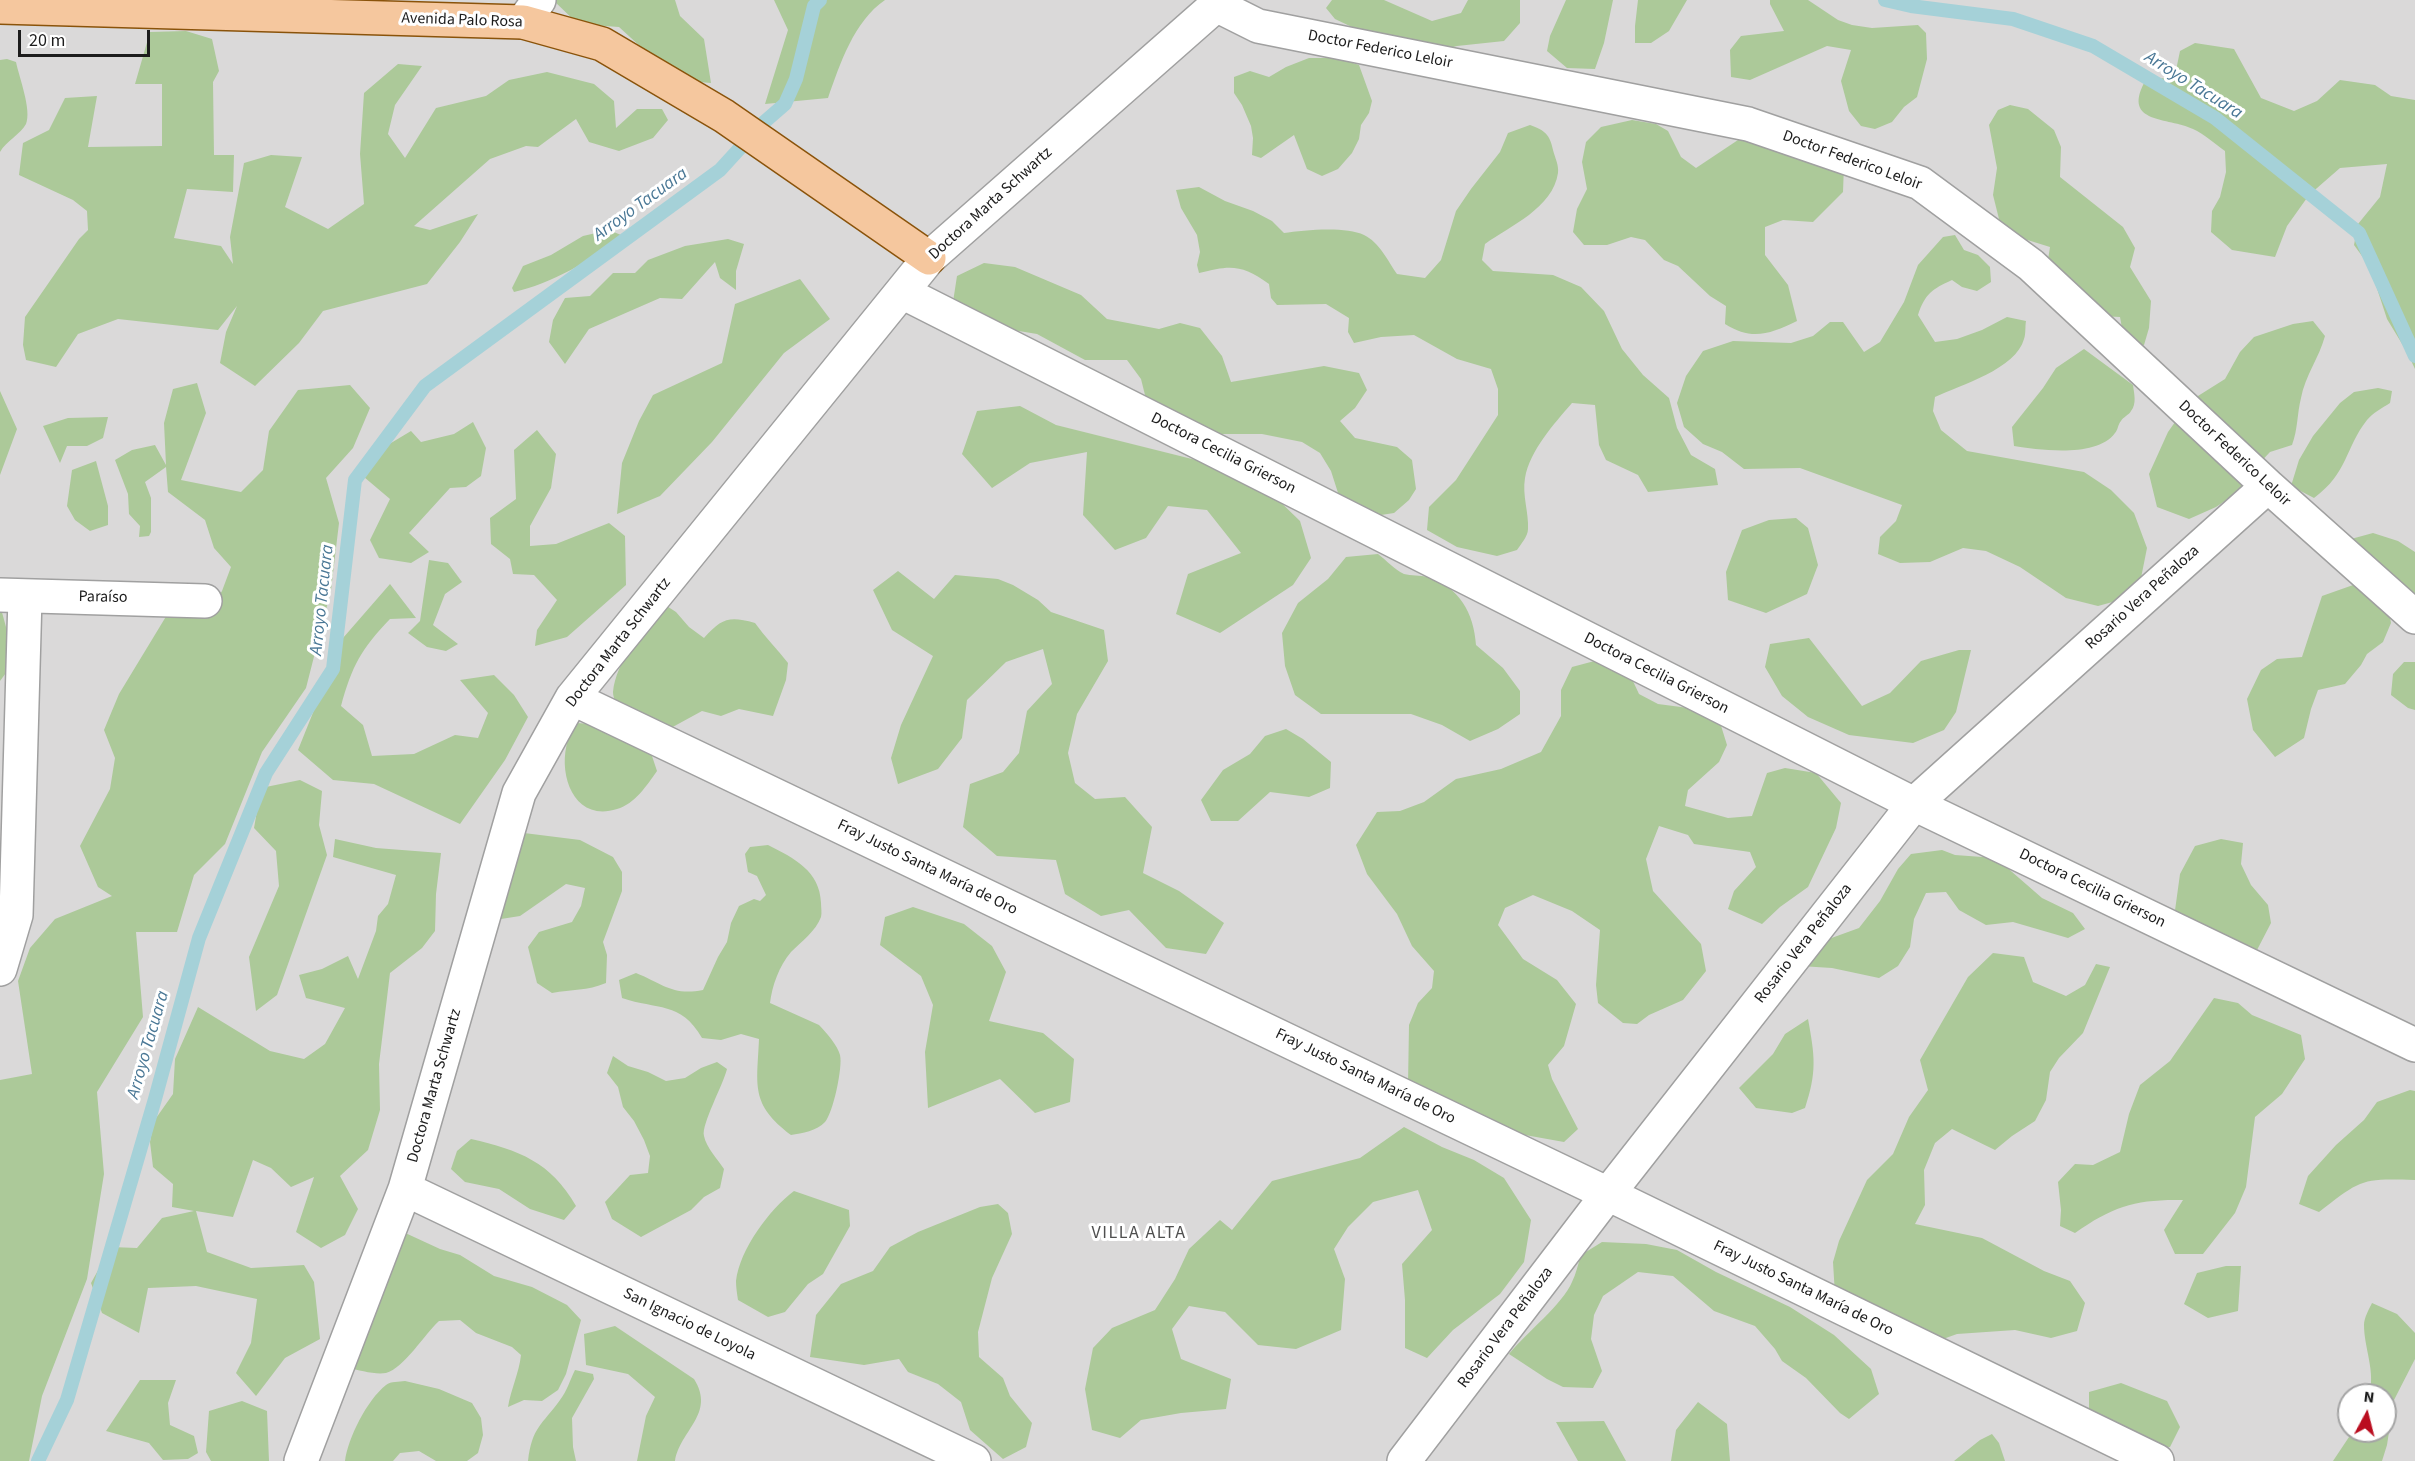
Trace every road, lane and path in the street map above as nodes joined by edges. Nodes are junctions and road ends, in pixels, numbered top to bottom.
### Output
1 (1219, 3) edge
2 (0, 7) edge
3 (531, 11) edge
4 (929, 258) junction
5 (902, 292) junction
6 (2268, 486) junction
7 (13, 596) edge
8 (205, 601) dead end
9 (2415, 617) edge
10 (572, 698) junction
11 (1914, 804) junction
12 (0, 969) edge
13 (2415, 1045) edge
14 (405, 1189) junction
15 (1608, 1194) junction
16 (301, 1461) edge
17 (974, 1461) edge
18 (1404, 1461) edge
19 (2157, 1461) edge

1 - 4 street, Doctora Marta Schwartz
1 - 6 street, Doctor Federico Leloir
2 - 3 main road, Avenida Palo Rosa
3 - 4 main road, Avenida Palo Rosa
4 - 5 street, Doctora Marta Schwartz
5 - 10 street, Doctora Marta Schwartz
5 - 11 street, Doctora Cecilia Grierson
6 - 9 street, Doctor Federico Leloir
6 - 11 street, Rosario Vera Peñaloza
7 - 8 street, Paraíso
7 - 12 street
10 - 14 street, Doctora Marta Schwartz
10 - 15 street, Fray Justo Santa María de Oro
11 - 13 street, Doctora Cecilia Grierson
11 - 15 street, Rosario Vera Peñaloza
14 - 16 street, Doctora Marta Schwartz
14 - 17 street, San Ignacio de Loyola
15 - 18 street, Rosario Vera Peñaloza
15 - 19 street, Fray Justo Santa María de Oro

